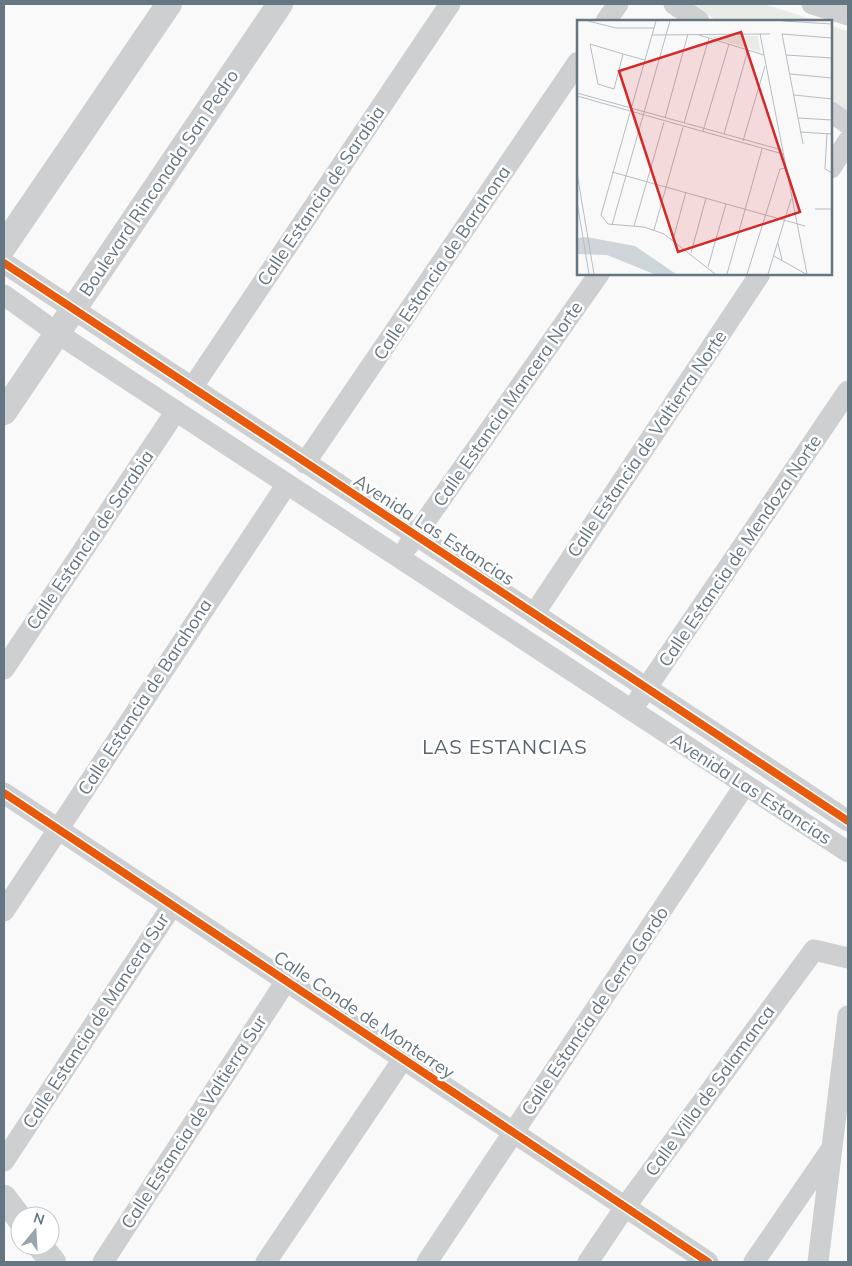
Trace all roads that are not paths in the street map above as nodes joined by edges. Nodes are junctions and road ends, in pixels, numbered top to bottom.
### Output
1 (169, 4) edge
2 (280, 4) edge
3 (450, 4) edge
4 (618, 4) edge
5 (674, 4) edge
6 (812, 4) edge
7 (848, 15) edge
8 (607, 20) edge
9 (698, 20) edge
10 (577, 63) edge
11 (832, 113) edge
12 (848, 124) edge
13 (848, 141) edge
14 (832, 166) edge
15 (4, 246) edge
16 (4, 263) edge
17 (597, 275) edge
18 (759, 275) edge
19 (4, 295) edge
20 (73, 310) junction
21 (57, 333) junction
22 (192, 388) junction
23 (848, 391) edge
24 (176, 411) junction
25 (4, 412) edge
26 (305, 463) junction
27 (287, 484) junction
28 (416, 536) junction
29 (400, 558) junction
30 (534, 614) junction
31 (4, 669) edge
32 (647, 688) junction
33 (632, 710) junction
34 (745, 785) junction
35 (4, 794) edge
36 (848, 821) edge
37 (58, 830) junction
38 (848, 852) edge
39 (172, 906) junction
40 (4, 911) edge
41 (848, 958) edge
42 (286, 981) junction
43 (848, 1016) edge
44 (403, 1059) junction
45 (513, 1133) junction
46 (832, 1149) junction
47 (4, 1161) edge
48 (625, 1207) junction
49 (102, 1262) edge
50 (266, 1262) edge
51 (427, 1262) edge
52 (588, 1262) edge
53 (708, 1262) edge
54 (754, 1262) edge
55 (818, 1262) edge

1 - 15 street
2 - 20 street, Boulevard Rinconada San Pedro
3 - 22 street, Calle Estancia de Sarabia
4 - 8 street
5 - 9 street
6 - 7 street
10 - 26 street, Calle Estancia de Barahona
11 - 12 street
13 - 14 street
16 - 20 street, Avenida Las Estancias
17 - 28 street, Calle Estancia Mancera Norte
18 - 30 street, Calle Estancia de Valtierra Norte
19 - 21 street, Avenida Las Estancias
20 - 21 street, Boulevard Rinconada San Pedro
20 - 22 street, Avenida Las Estancias
21 - 24 street, Avenida Las Estancias
21 - 25 street, Boulevard Rinconada San Pedro
22 - 26 street, Avenida Las Estancias
23 - 32 street, Calle Estancia de Mendoza Norte
24 - 27 street, Avenida Las Estancias
24 - 31 street, Calle Estancia de Sarabia
26 - 28 street, Avenida Las Estancias
27 - 29 street, Avenida Las Estancias
27 - 37 street, Calle Estancia de Barahona
28 - 29 street, Calle Estancia Mancera Norte
28 - 30 street, Avenida Las Estancias
29 - 33 street, Avenida Las Estancias
30 - 32 street, Avenida Las Estancias
32 - 33 street, Calle Estancia de Mendoza Norte
32 - 36 street, Avenida Las Estancias
33 - 34 street, Avenida Las Estancias
34 - 38 street, Avenida Las Estancias
34 - 45 street, Calle Estancia de Cerro Gordo
35 - 37 street, Calle Conde de Monterrey
37 - 39 street, Calle Conde de Monterrey
37 - 40 street, Calle Estancia de Barahona
39 - 42 street, Calle Conde de Monterrey
39 - 47 street, Calle Estancia de Mancera Sur
41 - 48 street, Calle Villa de Salamanca
42 - 44 street, Calle Conde de Monterrey
42 - 49 street, Calle Estancia de Valtierra Sur
43 - 46 street
44 - 45 street, Calle Conde de Monterrey
44 - 50 street
45 - 48 street, Calle Conde de Monterrey
45 - 51 street, Calle Estancia de Cerro Gordo
46 - 54 street
46 - 55 street
48 - 52 street, Calle Villa de Salamanca
48 - 53 street, Calle Conde de Monterrey

